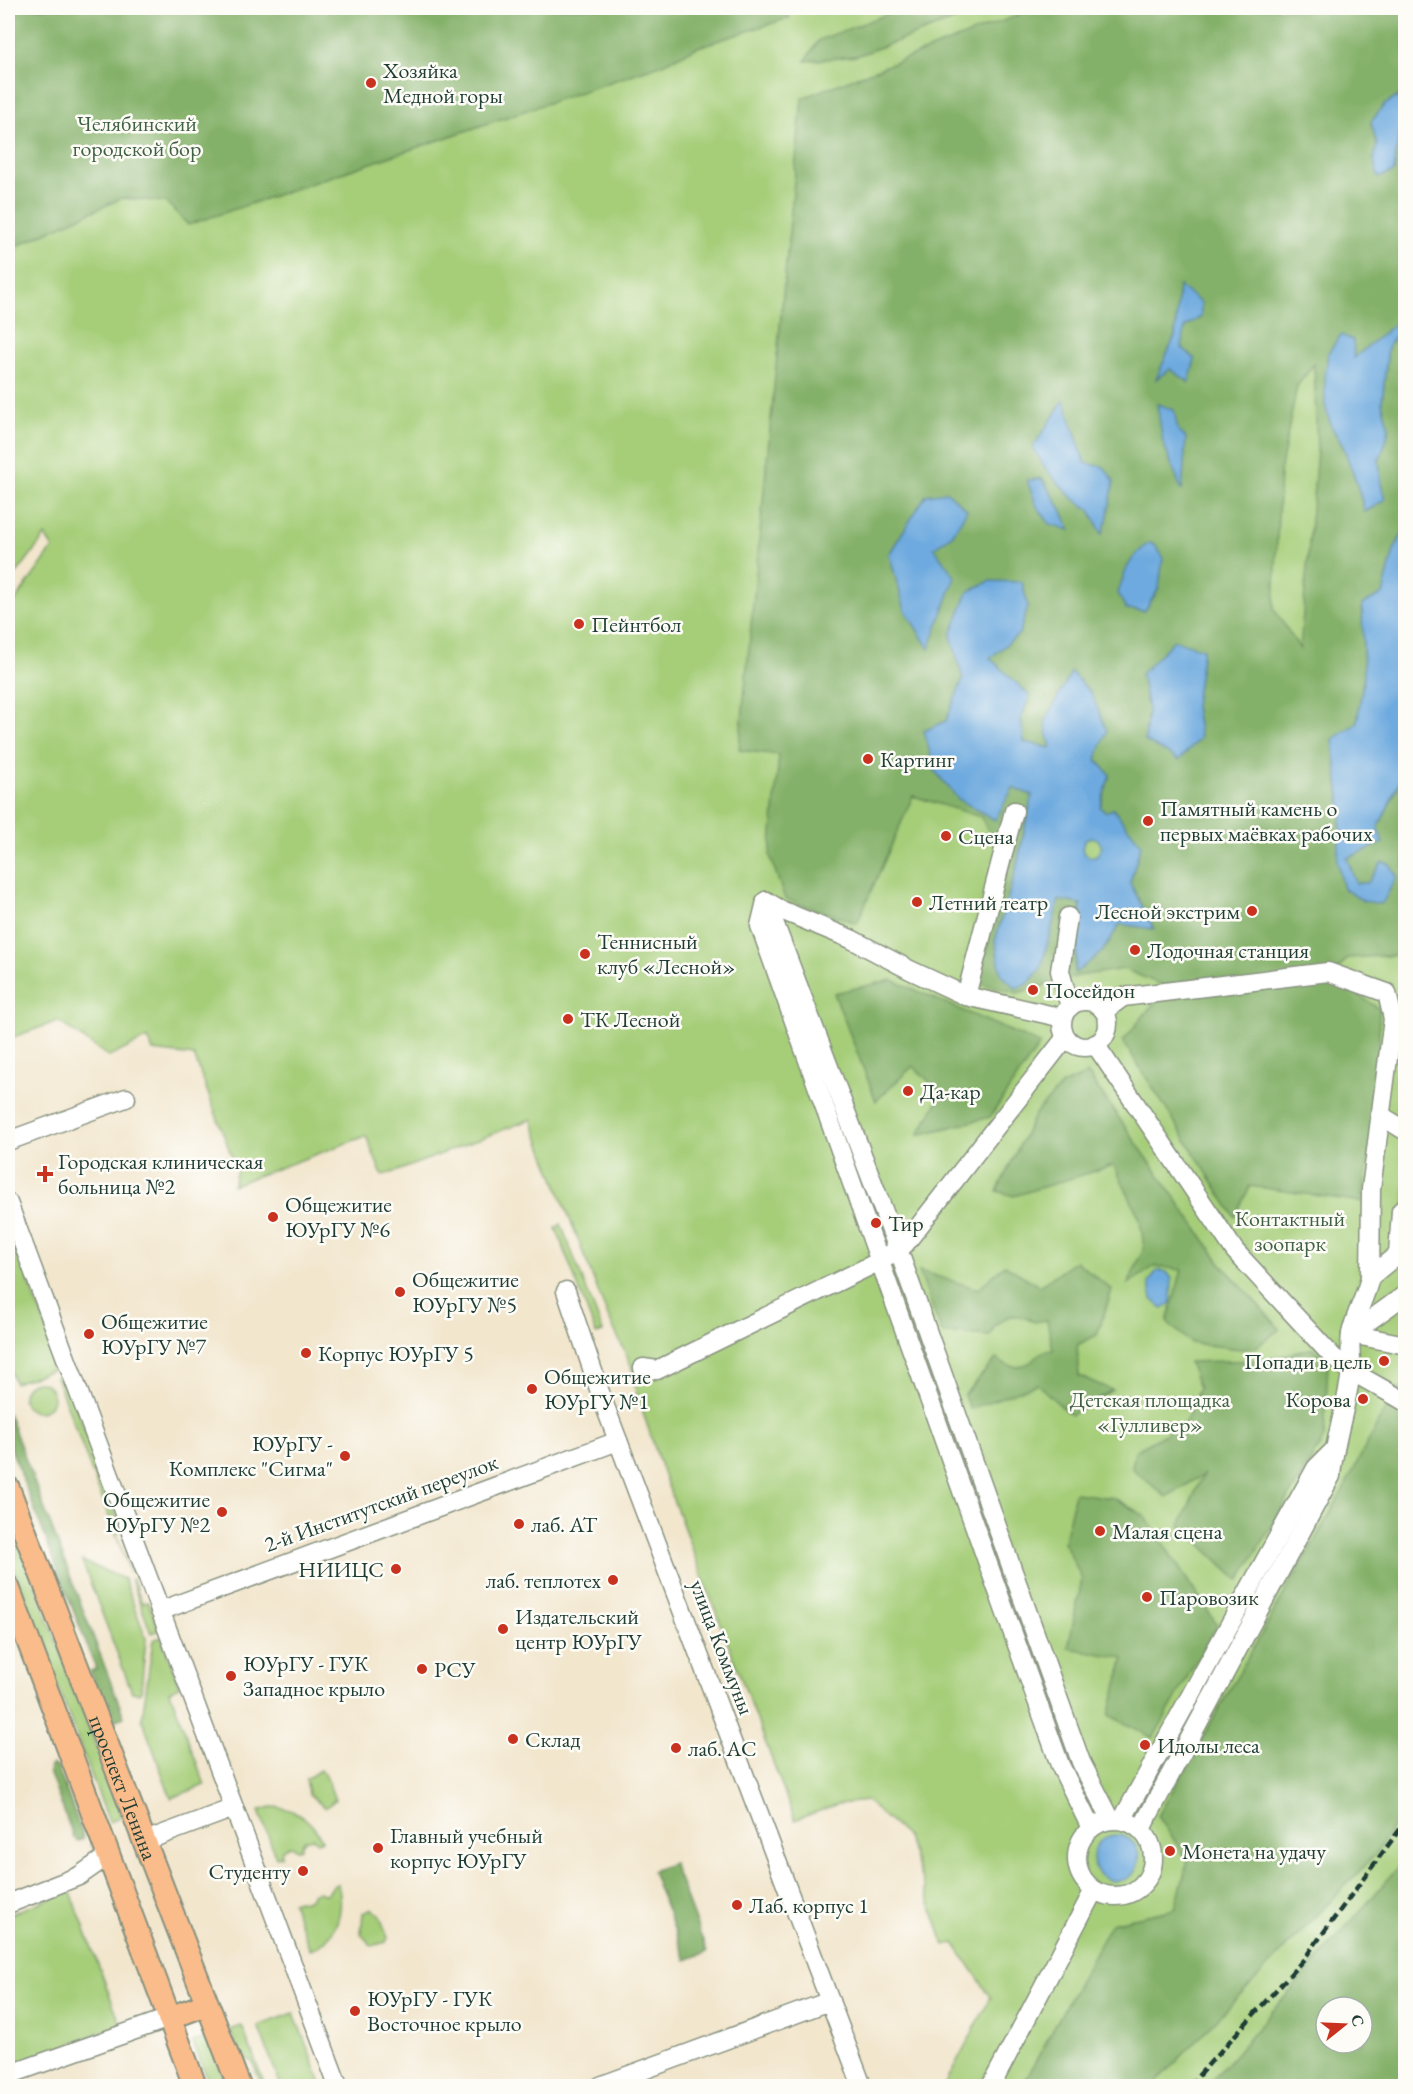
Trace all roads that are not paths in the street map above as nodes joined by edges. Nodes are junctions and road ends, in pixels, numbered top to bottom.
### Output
1 (1014, 811) dead end
2 (766, 901) junction
3 (1068, 917) dead end
4 (966, 996) junction
5 (1104, 1011) junction
6 (1066, 1012) junction
7 (1066, 1037) junction
8 (1099, 1041) junction
9 (126, 1098) dead end
10 (1380, 1115) junction
11 (1406, 1131) edge
12 (8, 1141) edge
13 (8, 1203) edge
14 (1406, 1207) edge
15 (898, 1249) junction
16 (880, 1261) junction
17 (1370, 1277) junction
18 (566, 1291) dead end
19 (1406, 1294) edge
20 (1351, 1334) junction
21 (1406, 1345) edge
22 (643, 1368) dead end
23 (1351, 1371) junction
24 (1406, 1402) edge
25 (618, 1441) junction
26 (1333, 1451) junction
27 (8, 1488) edge
28 (8, 1587) edge
29 (160, 1611) junction
30 (234, 1808) junction
31 (1116, 1820) junction
32 (1091, 1828) junction
33 (1141, 1829) junction
34 (145, 1840) junction
35 (109, 1855) junction
36 (1094, 1890) junction
37 (8, 1904) edge
38 (830, 2001) junction
39 (207, 2004) junction
40 (169, 2018) junction
41 (8, 2075) edge
42 (195, 2086) edge
43 (239, 2086) edge
44 (338, 2086) edge
45 (600, 2086) edge
46 (862, 2086) edge
47 (991, 2086) edge

1 - 4 street
2 - 4 street
2 - 15 street
2 - 16 street
3 - 6 street
4 - 6 street
5 - 6 street
5 - 8 street
5 - 10 street
6 - 7 street
7 - 8 street
7 - 15 street
8 - 23 street
9 - 12 street
10 - 11 street
10 - 17 street
13 - 29 street
14 - 17 street
15 - 16 street
15 - 31 street
16 - 22 street
16 - 32 street
17 - 20 street
18 - 25 street, улица Коммуны
19 - 20 street
20 - 21 street
20 - 23 street
23 - 24 street
23 - 26 street
25 - 29 street, 2-й Институтский переулок
25 - 38 street, улица Коммуны
26 - 31 street
26 - 33 street
27 - 34 main road, проспект Ленина
28 - 35 main road, проспект Ленина
29 - 30 street
30 - 34 street
30 - 44 street
31 - 32 street
31 - 33 street
32 - 36 street
33 - 36 street
34 - 35 main road
34 - 39 main road, проспект Ленина
35 - 37 street
35 - 40 main road, проспект Ленина
36 - 47 street
38 - 45 street
38 - 46 street, улица Коммуны
39 - 40 main road
39 - 43 main road, проспект Ленина
40 - 41 street
40 - 42 main road, проспект Ленина

